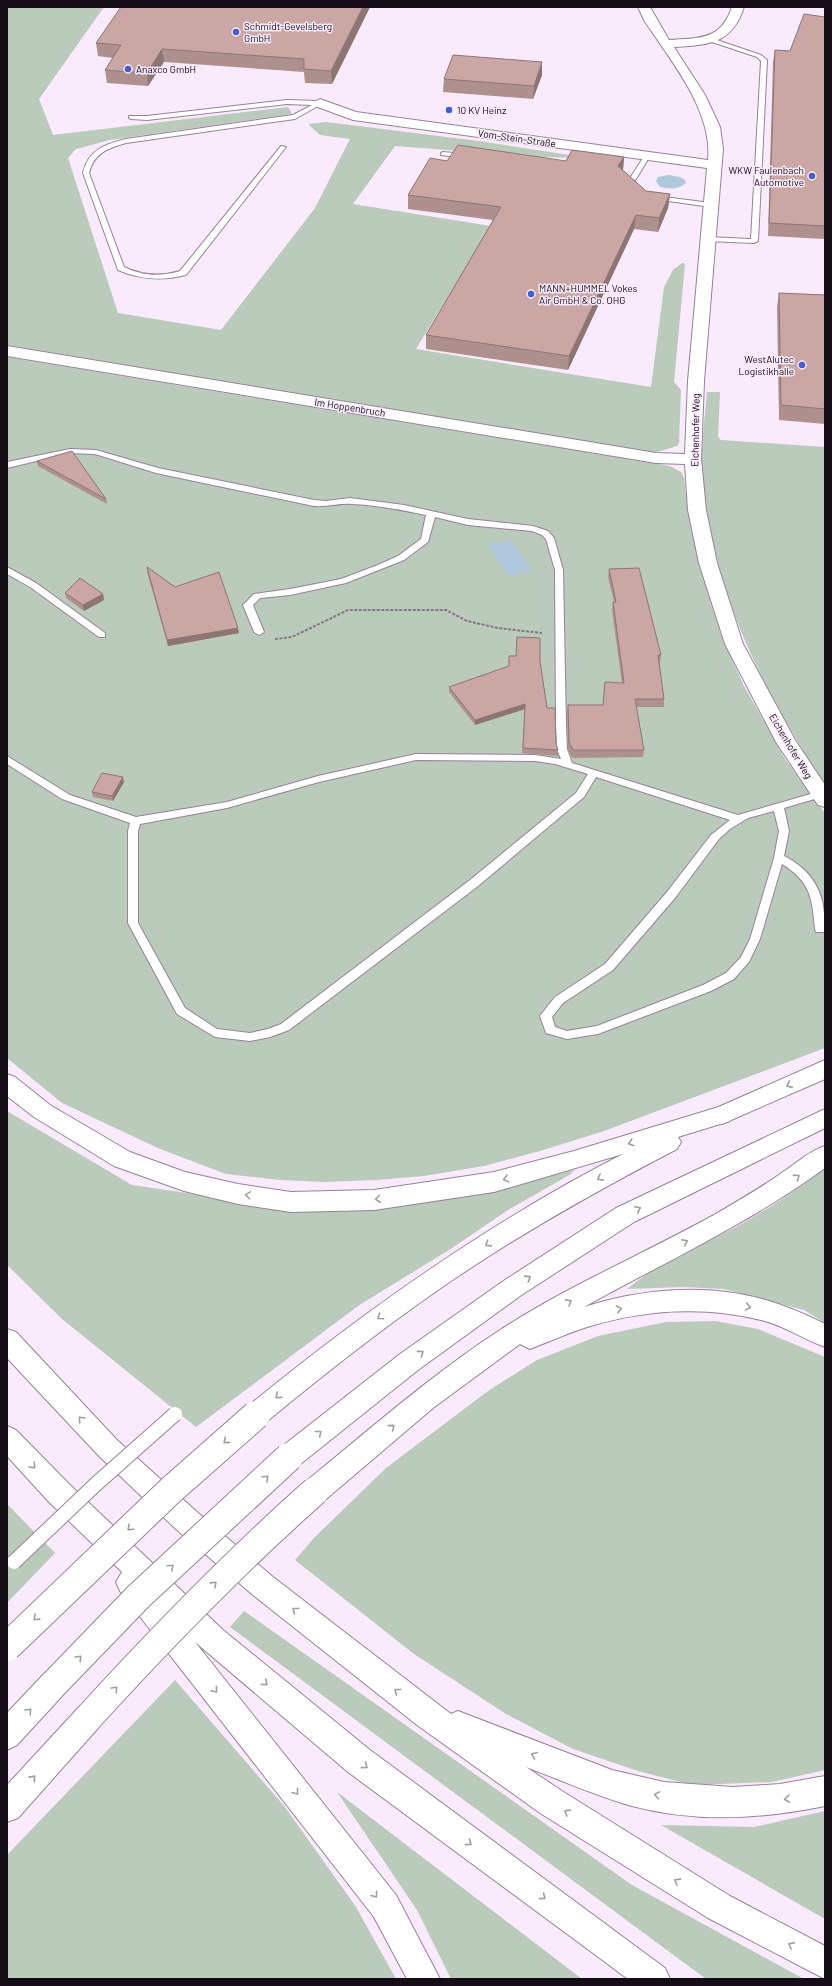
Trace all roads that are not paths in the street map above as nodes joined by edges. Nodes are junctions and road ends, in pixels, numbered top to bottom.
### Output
1 (644, 7) edge
2 (738, 7) edge
3 (708, 39) junction
4 (666, 44) junction
5 (320, 103) junction
6 (131, 117) dead end
7 (283, 147) dead end
8 (443, 154) dead end
9 (472, 156) edge
10 (647, 156) junction
11 (716, 165) junction
12 (639, 192) edge
13 (652, 197) edge
14 (711, 205) junction
15 (707, 239) junction
16 (7, 351) edge
17 (693, 459) junction
18 (7, 465) edge
19 (431, 514) junction
20 (7, 570) edge
21 (259, 632) dead end
22 (102, 635) dead end
23 (7, 759) edge
24 (568, 764) junction
25 (594, 773) junction
26 (823, 797) edge
27 (778, 806) junction
28 (737, 819) junction
29 (136, 821) junction
30 (780, 858) junction
31 (820, 929) dead end
32 (825, 1069) edge
33 (7, 1083) edge
34 (722, 1115) junction
35 (825, 1118) edge
36 (825, 1155) edge
37 (825, 1336) edge
38 (7, 1340) edge
39 (477, 1360) junction
40 (175, 1414) dead end
41 (7, 1438) edge
42 (69, 1503) junction
43 (14, 1562) dead end
44 (7, 1647) edge
45 (427, 1715) junction
46 (7, 1735) edge
47 (825, 1791) edge
48 (7, 1807) edge
49 (825, 1963) edge
50 (424, 1979) edge
51 (654, 1979) edge

1 - 4 main road, Eichenhofer Weg
2 - 3 main road
3 - 4 main road
3 - 15 lane
4 - 11 main road, Eichenhofer Weg
5 - 6 lane
5 - 7 lane
5 - 10 main road, Vom-Stein-Straße
8 - 9 lane
10 - 11 main road, Vom-Stein-Straße
10 - 12 lane
11 - 14 main road, Eichenhofer Weg
13 - 14 lane
14 - 15 main road, Eichenhofer Weg
15 - 17 main road, Eichenhofer Weg
16 - 17 main road, Im Hoppenbruch
17 - 26 main road, Eichenhofer Weg
18 - 19 lane
19 - 21 lane
19 - 24 lane
20 - 22 lane
23 - 29 lane
24 - 25 lane
24 - 29 lane
25 - 28 lane
25 - 29 lane
26 - 27 lane
27 - 28 lane
27 - 30 lane
28 - 30 lane
30 - 31 lane
32 -> 34 main road
34 -> 33 main road
34 -> 44 main road, bridge
46 -> 35 main road, bridge
39 -> 36 main road
39 -> 37 main road
45 -> 38 main road
48 -> 39 main road, bridge
40 - 43 lane, bridge
41 -> 42 main road
42 -> 50 main road
42 -> 51 main road
47 -> 45 main road
49 -> 45 main road

